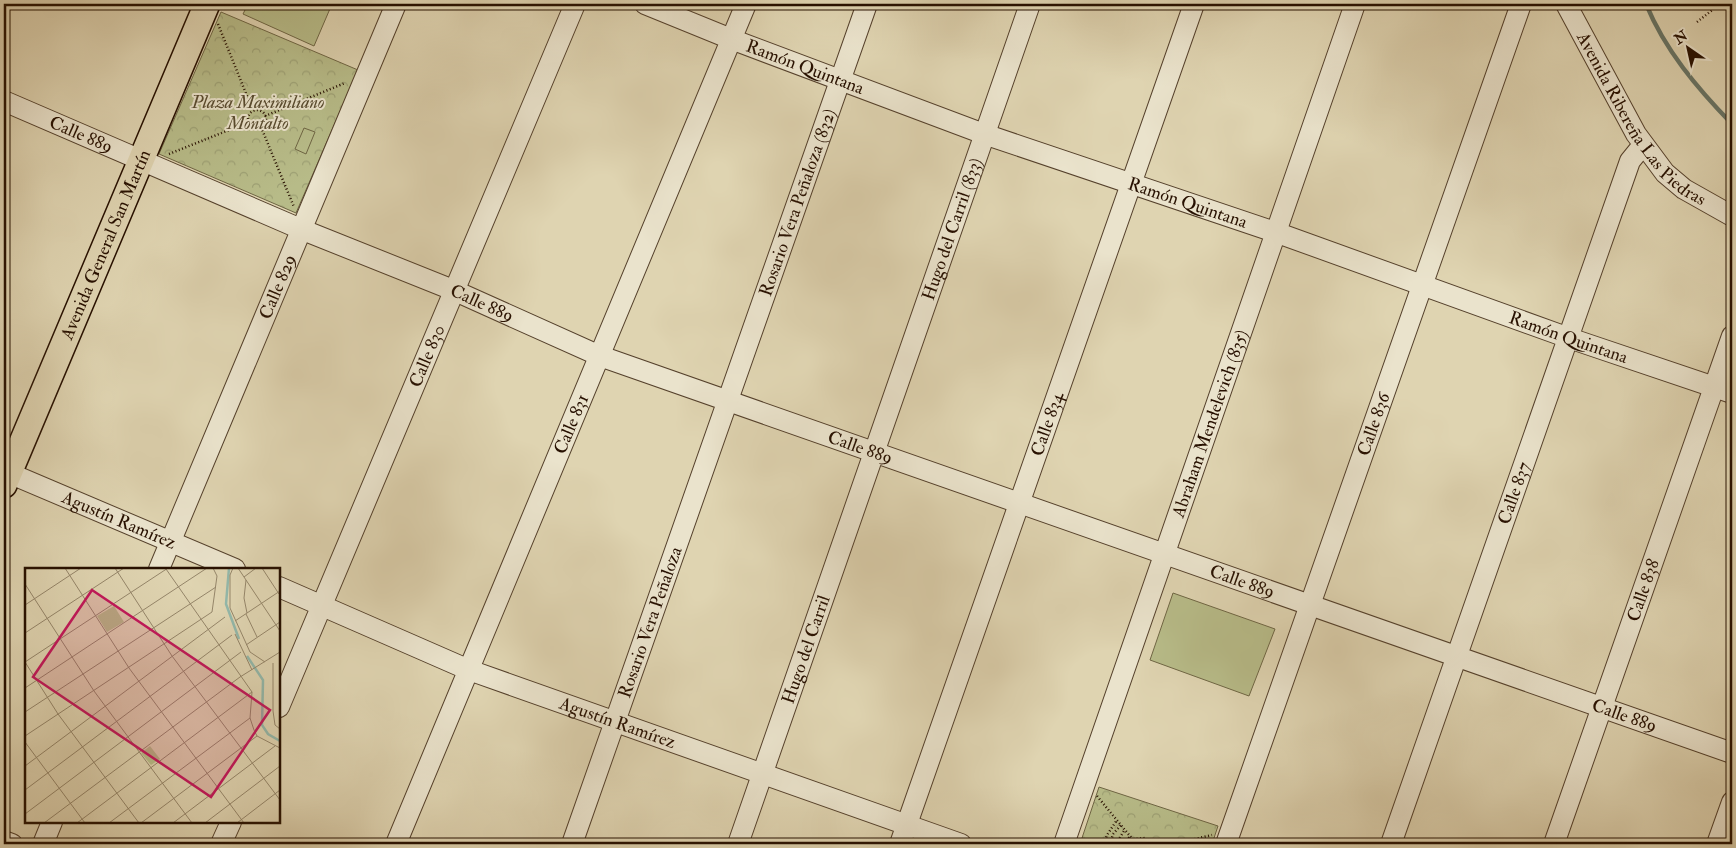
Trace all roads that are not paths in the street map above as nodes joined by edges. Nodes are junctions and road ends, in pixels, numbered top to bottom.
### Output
1 (396, 4) edge
2 (575, 4) edge
3 (645, 4) edge
4 (746, 4) edge
5 (867, 4) edge
6 (1030, 4) edge
7 (1194, 4) edge
8 (1355, 4) edge
9 (1521, 4) edge
10 (1566, 4) edge
11 (212, 13) edge
12 (731, 39) junction
13 (840, 80) junction
14 (4, 101) edge
15 (984, 134) junction
16 (1644, 145) junction
17 (145, 160) junction
18 (1131, 183) junction
19 (1732, 216) edge
20 (303, 230) junction
21 (1275, 232) junction
22 (1422, 285) junction
23 (453, 290) junction
24 (1732, 336) edge
25 (1569, 338) junction
26 (600, 356) junction
27 (1724, 390) edge
28 (727, 401) junction
29 (874, 453) junction
30 (5, 476) edge
31 (1020, 504) junction
32 (171, 543) junction
33 (1164, 555) junction
34 (160, 568) edge
35 (233, 568) edge
36 (280, 587) edge
37 (322, 604) junction
38 (1310, 606) junction
39 (1458, 658) junction
40 (469, 670) junction
41 (280, 705) edge
42 (1600, 707) junction
43 (616, 721) junction
44 (1732, 753) edge
45 (762, 774) junction
46 (1732, 802) edge
47 (52, 823) edge
48 (230, 823) edge
49 (907, 825) junction
50 (1229, 838) edge
51 (4, 841) edge
52 (12, 844) edge
53 (42, 844) edge
54 (221, 844) edge
55 (396, 844) edge
56 (572, 844) edge
57 (738, 844) edge
58 (900, 844) edge
59 (961, 844) edge
60 (1064, 844) edge
61 (1391, 844) edge
62 (1554, 844) edge
63 (1717, 844) edge

1 - 20 street, Calle 829
2 - 23 street, Calle 830
3 - 12 street, Ramón Quintana
4 - 12 street, Calle 831
5 - 13 street, Rosario Vera Peñaloza (832)
6 - 15 street, Hugo del Carril (833)
7 - 18 street, Calle 834
8 - 21 street, Abraham Mendelevich (835)
9 - 22 street, Calle 836
10 - 16 street, Avenida Ribereña Las Piedras
11 - 17 main road, Avenida General San Martín
12 - 13 street, Ramón Quintana
12 - 26 street, Calle 831
13 - 15 street, Ramón Quintana
13 - 28 street, Rosario Vera Peñaloza (832)
14 - 17 street, Calle 889
15 - 18 street, Ramón Quintana
15 - 29 street, Hugo del Carril (833)
16 - 19 street, Avenida Ribereña Las Piedras
16 - 25 street, Calle 837
17 - 20 street, Calle 889
17 - 30 main road, Avenida General San Martín
18 - 21 street, Ramón Quintana
18 - 31 street, Calle 834
20 - 23 street, Calle 889
20 - 32 street, Calle 829
21 - 22 street, Ramón Quintana
21 - 33 street, Abraham Mendelevich (835)
22 - 25 street, Ramón Quintana
22 - 38 street, Calle 836
23 - 26 street, Calle 889
23 - 37 street, Calle 830
24 - 27 street, Calle 838
25 - 27 street, Ramón Quintana
25 - 39 street, Calle 837
26 - 28 street, Calle 889
26 - 40 street, Calle 831
27 - 42 street, Calle 838
28 - 29 street, Calle 889
28 - 43 street, Rosario Vera Peñaloza
29 - 31 street, Calle 889
29 - 45 street, Hugo del Carril
30 - 32 street, Agustín Ramírez
31 - 33 street, Calle 889
31 - 49 street, Calle 834
32 - 34 street, Calle 829
32 - 35 street, Agustín Ramírez
33 - 38 street, Calle 889
33 - 60 street, Abraham Mendelevich (835)
36 - 37 street, Agustín Ramírez
37 - 40 street, Agustín Ramírez
37 - 41 street, Calle 830
38 - 39 street, Calle 889
38 - 50 street, Calle 836
39 - 42 street, Calle 889
39 - 61 street, Calle 837
40 - 43 street, Agustín Ramírez
40 - 55 street, Calle 831
42 - 44 street, Calle 889
42 - 62 street, Calle 838
43 - 45 street, Agustín Ramírez
43 - 56 street, Rosario Vera Peñaloza
45 - 49 street, Agustín Ramírez
45 - 57 street, Hugo del Carril
46 - 63 street
47 - 53 street
48 - 54 street
49 - 58 street, Calle 834
49 - 59 street, Agustín Ramírez
51 - 52 street

